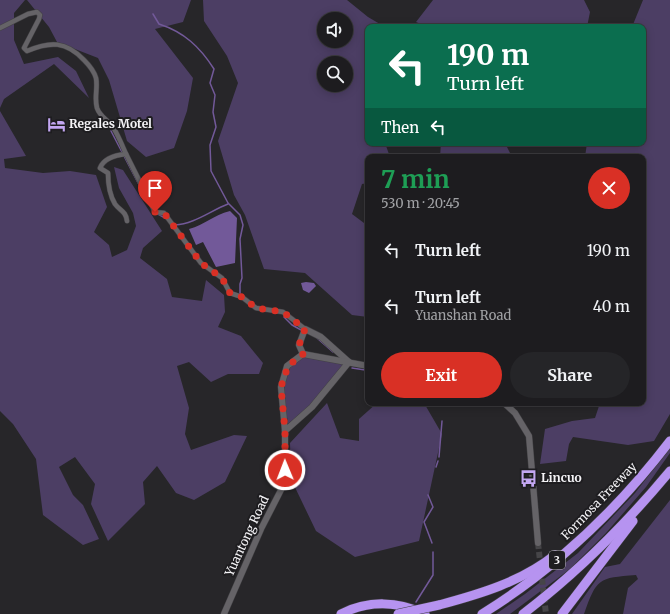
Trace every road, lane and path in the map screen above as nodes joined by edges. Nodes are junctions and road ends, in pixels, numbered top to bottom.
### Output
1 (0, 28) edge
2 (126, 154) junction
3 (127, 221) dead end
4 (305, 331) junction
5 (301, 355) junction
6 (349, 362) junction
7 (365, 365) edge
8 (507, 406) edge
9 (285, 431) junction
10 (670, 441) edge
11 (670, 471) edge
12 (624, 496) junction
13 (648, 498) junction
14 (538, 543) tunnel mouth
15 (573, 600) junction
16 (224, 614) edge
17 (341, 614) edge
18 (398, 614) edge
19 (425, 614) edge
20 (482, 614) edge
21 (523, 614) edge
22 (562, 614) edge
23 (565, 614) edge

1 - 2 street
2 - 3 street
2 - 4 street
4 - 5 street
4 - 6 street
5 - 6 street
5 - 9 street, Yuantong Road
6 - 7 street
6 - 9 street
8 - 14 street
9 - 16 street, Yuantong Road
10 - 12 highway, Formosa Freeway / 3
11 - 13 highway, 3
12 - 18 highway, bridge
12 - 20 highway, Formosa Freeway / 3
13 - 15 highway
13 - 21 highway, 3
15 - 22 highway
15 - 23 highway
17 - 19 highway

